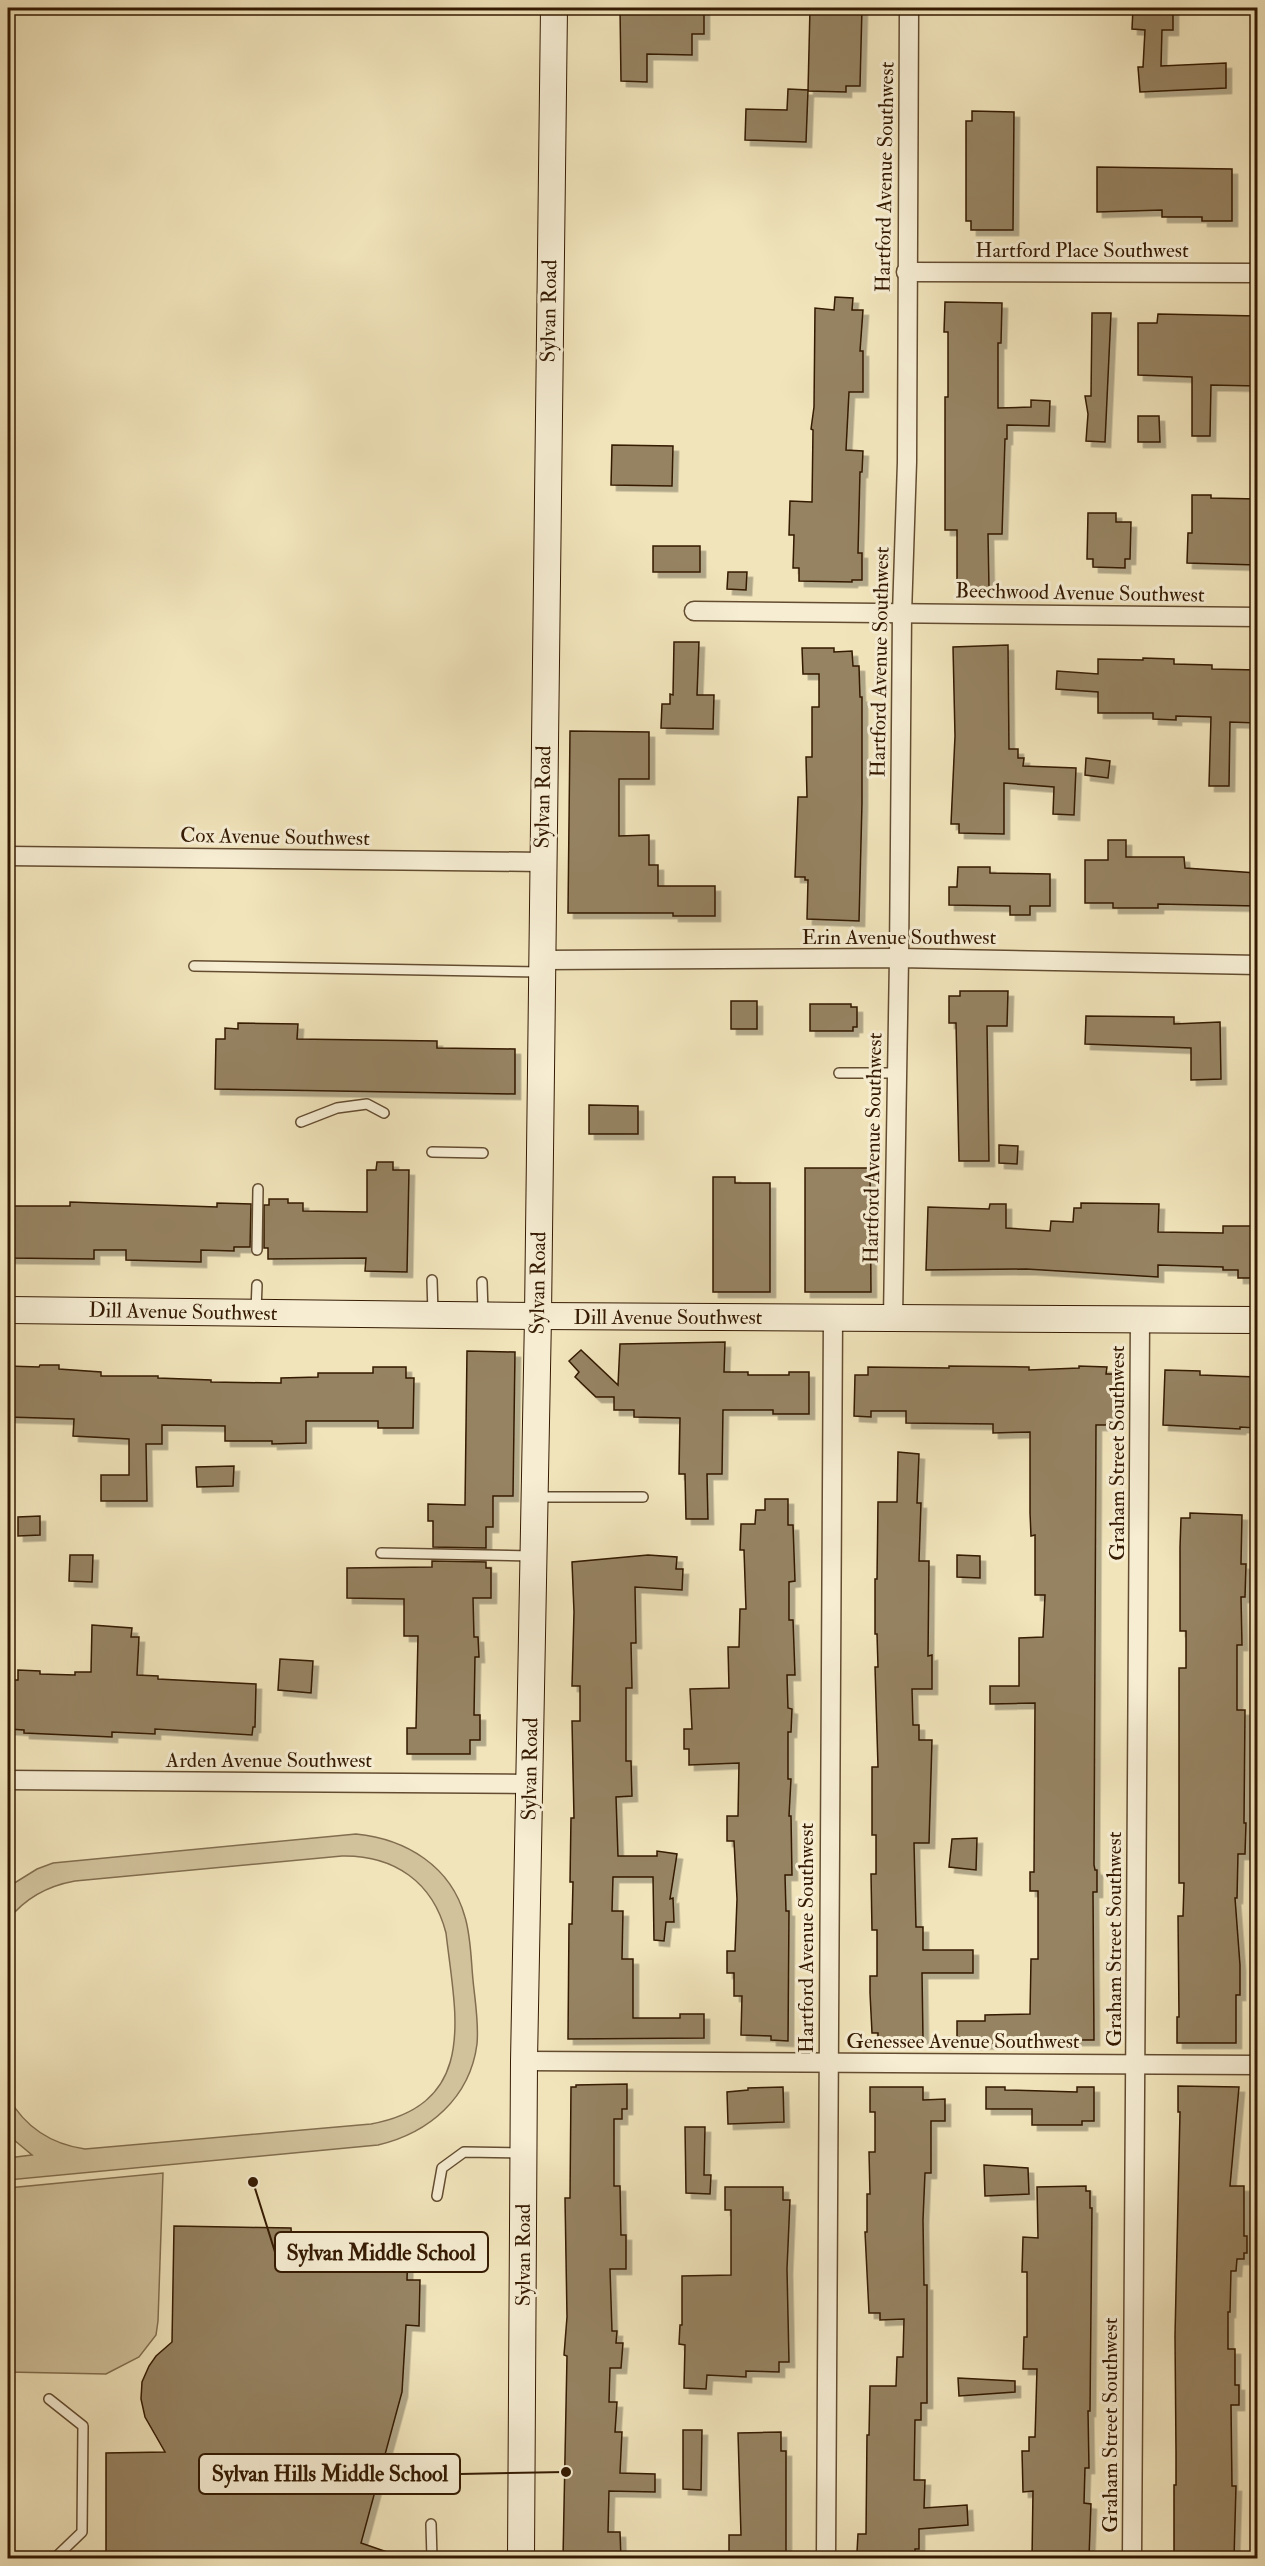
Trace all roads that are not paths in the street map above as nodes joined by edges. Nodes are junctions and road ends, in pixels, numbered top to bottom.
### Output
1 (554, 8) edge
2 (909, 8) edge
3 (906, 272) junction
4 (1257, 273) edge
5 (694, 611) dead end
6 (902, 614) junction
7 (1257, 617) edge
8 (8, 856) edge
9 (542, 862) junction
10 (899, 958) junction
11 (1257, 965) edge
12 (194, 966) dead end
13 (541, 966) junction
14 (839, 1073) dead end
15 (897, 1073) junction
16 (384, 1113) dead end
17 (301, 1122) dead end
18 (432, 1152) dead end
19 (483, 1153) dead end
20 (258, 1189) dead end
21 (257, 1250) dead end
22 (432, 1280) dead end
23 (482, 1282) dead end
24 (256, 1285) dead end
25 (8, 1310) edge
26 (256, 1313) junction
27 (433, 1315) junction
28 (483, 1316) junction
29 (538, 1316) junction
30 (833, 1317) junction
31 (893, 1318) junction
32 (1140, 1319) junction
33 (1257, 1320) edge
34 (535, 1497) junction
35 (643, 1497) dead end
36 (381, 1553) dead end
37 (534, 1556) junction
38 (8, 1780) edge
39 (529, 1784) junction
40 (524, 2061) junction
41 (828, 2063) junction
42 (1136, 2065) junction
43 (1257, 2065) edge
44 (524, 2153) junction
45 (437, 2196) dead end
46 (49, 2399) dead end
47 (431, 2524) dead end
48 (55, 2559) edge
49 (432, 2559) edge
50 (521, 2559) edge
51 (826, 2559) edge
52 (1132, 2559) edge

1 - 9 main road, Sylvan Road
2 - 3 street, Hartford Avenue Southwest
3 - 4 street, Hartford Place Southwest
3 - 6 street, Hartford Avenue Southwest
5 - 6 street, Beechwood Avenue Southwest
6 - 7 street, Beechwood Avenue Southwest
6 - 10 street, Hartford Avenue Southwest
8 - 9 street, Cox Avenue Southwest
9 - 13 main road, Sylvan Road
10 - 11 street, Erin Avenue Southwest
10 - 13 street, Erin Avenue Southwest
10 - 15 street, Hartford Avenue Southwest
12 - 13 lane
13 - 29 main road, Sylvan Road
14 - 15 lane
15 - 31 street, Hartford Avenue Southwest
16 - 17 lane
18 - 19 lane
20 - 21 lane
22 - 27 lane
23 - 28 lane
24 - 26 lane
25 - 26 main road, Dill Avenue Southwest
26 - 27 main road, Dill Avenue Southwest
27 - 28 main road, Dill Avenue Southwest
28 - 29 main road, Dill Avenue Southwest
29 - 30 main road, Dill Avenue Southwest
29 - 34 main road, Sylvan Road
30 - 31 main road, Dill Avenue Southwest
30 - 41 street, Hartford Avenue Southwest
31 - 32 main road, Dill Avenue Southwest
32 - 33 main road, Dill Avenue Southwest
32 - 42 street, Graham Street Southwest
34 - 35 lane
34 - 37 main road, Sylvan Road
36 - 37 lane
37 - 39 main road, Sylvan Road
38 - 39 street, Arden Avenue Southwest
39 - 40 main road, Sylvan Road
40 - 41 street, Genessee Avenue Southwest
40 - 44 main road, Sylvan Road
41 - 42 street, Genessee Avenue Southwest
41 - 51 street, Hartford Avenue Southwest
42 - 43 street, Genessee Avenue Southwest
42 - 52 street, Graham Street Southwest
44 - 45 lane
44 - 50 main road, Sylvan Road
46 - 48 lane
47 - 49 lane

